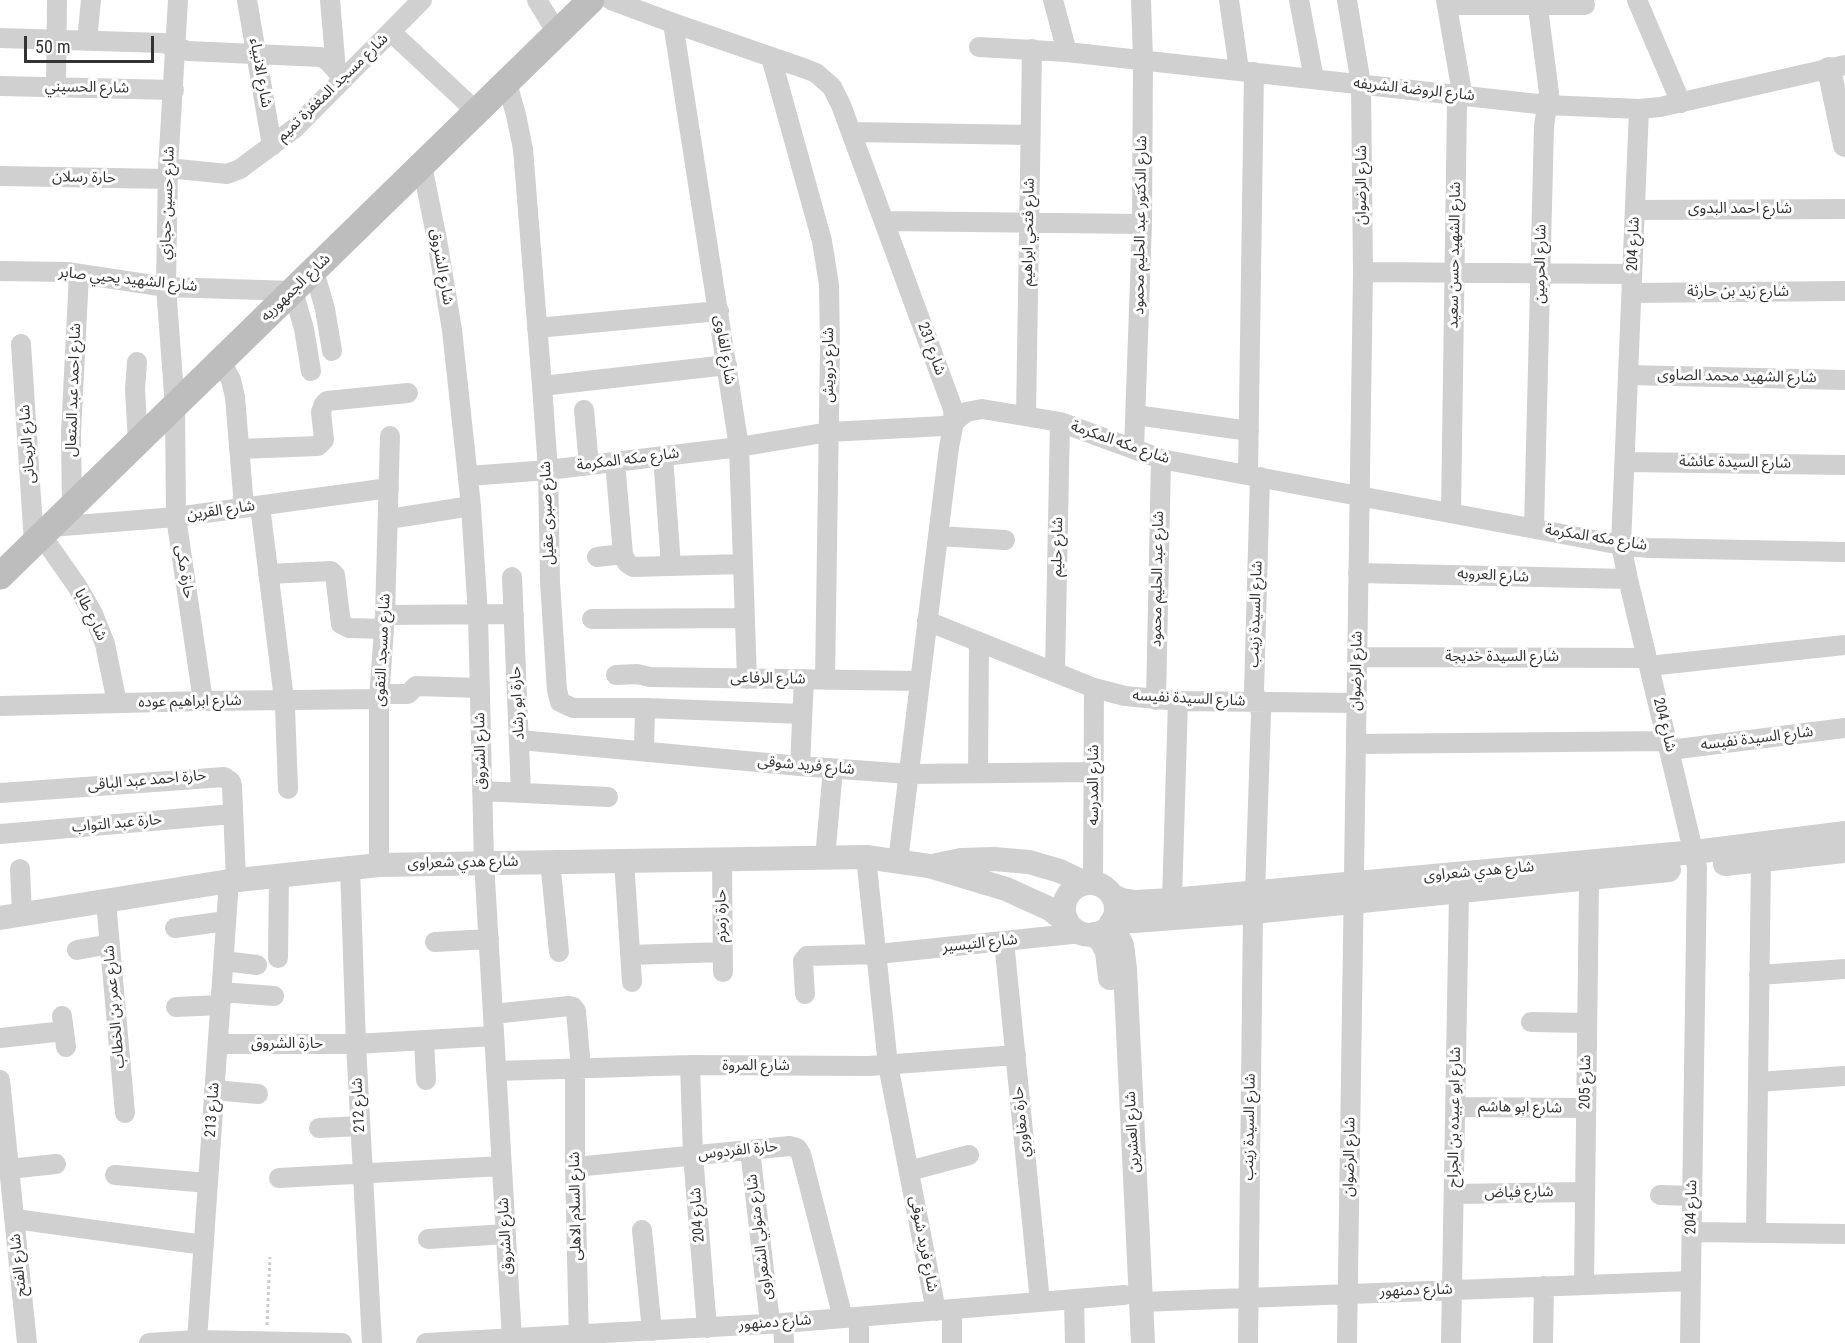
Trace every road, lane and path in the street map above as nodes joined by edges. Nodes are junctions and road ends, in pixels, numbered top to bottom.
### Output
1 (57, 0) edge
2 (91, 0) edge
3 (178, 0) edge
4 (247, 0) edge
5 (330, 0) edge
6 (422, 0) edge
7 (537, 0) edge
8 (591, 0) edge
9 (611, 0) edge
10 (1053, 0) edge
11 (1141, 0) edge
12 (1229, 0) edge
13 (1299, 0) edge
14 (1347, 0) edge
15 (1637, 0) edge
16 (1447, 2) edge
17 (1538, 3) edge
18 (1585, 5) dead end
19 (399, 17) edge
20 (673, 23) junction
21 (557, 33) junction
22 (0, 38) edge
23 (58, 40) junction
24 (87, 41) junction
25 (979, 47) dead end
26 (175, 48) junction
27 (1032, 49) junction
28 (1067, 52) junction
29 (257, 54) junction
30 (771, 57) junction
31 (1143, 59) junction
32 (1837, 67) edge
33 (1246, 71) junction
34 (340, 75) junction
35 (1314, 79) junction
36 (507, 83) junction
37 (1361, 84) junction
38 (0, 86) edge
39 (56, 87) junction
40 (174, 90) junction
41 (1460, 95) junction
42 (1681, 103) junction
43 (1548, 105) junction
44 (1639, 109) junction
45 (477, 112) junction
46 (851, 132) junction
47 (1030, 135) junction
48 (1845, 145) edge
49 (272, 146) junction
50 (422, 165) junction
51 (168, 174) junction
52 (0, 176) edge
53 (1845, 209) edge
54 (1635, 210) junction
55 (884, 221) junction
56 (1029, 223) junction
57 (1142, 224) junction
58 (0, 271) edge
59 (314, 271) junction
60 (1363, 272) junction
61 (1454, 273) junction
62 (1541, 273) junction
63 (79, 274) junction
64 (1632, 284) junction
65 (166, 287) junction
66 (293, 291) junction
67 (1845, 291) edge
68 (718, 311) junction
69 (537, 328) junction
70 (21, 344) dead end
71 (332, 351) dead end
72 (221, 361) junction
73 (137, 362) dead end
74 (727, 364) junction
75 (311, 371) dead end
76 (1628, 375) junction
77 (1845, 380) edge
78 (542, 386) junction
79 (408, 393) dead end
80 (175, 406) junction
81 (584, 410) dead end
82 (1136, 415) junction
83 (1026, 416) junction
84 (954, 422) junction
85 (1060, 422) junction
86 (1249, 431) junction
87 (829, 432) junction
88 (390, 435) dead end
89 (138, 443) junction
90 (739, 447) junction
91 (239, 449) junction
92 (1134, 449) junction
93 (663, 456) junction
94 (1161, 459) junction
95 (615, 462) junction
96 (1625, 462) junction
97 (589, 465) junction
98 (1845, 465) edge
99 (548, 470) junction
100 (469, 476) junction
101 (1254, 476) junction
102 (389, 488) junction
103 (1360, 495) junction
104 (252, 506) junction
105 (471, 506) junction
106 (72, 507) junction
107 (1451, 513) junction
108 (176, 517) junction
109 (388, 519) junction
110 (1534, 528) junction
111 (42, 535) junction
112 (938, 536) junction
113 (1005, 540) dead end
114 (1622, 545) junction
115 (1845, 552) edge
116 (623, 554) junction
117 (597, 557) dead end
118 (743, 564) junction
119 (671, 566) junction
120 (1358, 573) junction
121 (268, 574) junction
122 (0, 576) edge
123 (512, 577) dead end
124 (1628, 579) junction
125 (514, 614) junction
126 (478, 615) junction
127 (745, 618) junction
128 (592, 619) dead end
129 (927, 621) junction
130 (384, 622) junction
131 (979, 642) junction
132 (1845, 645) edge
133 (1357, 657) junction
134 (1648, 662) junction
135 (1055, 672) junction
136 (616, 675) dead end
137 (747, 679) junction
138 (804, 679) junction
139 (825, 680) junction
140 (920, 681) junction
141 (480, 688) junction
142 (1094, 688) junction
143 (379, 697) junction
144 (284, 700) junction
145 (1156, 700) junction
146 (203, 701) junction
147 (1178, 701) junction
148 (1256, 702) junction
149 (117, 703) junction
150 (1357, 703) junction
151 (0, 706) edge
152 (645, 708) junction
153 (802, 714) junction
154 (1845, 729) edge
155 (520, 740) junction
156 (1356, 744) junction
157 (1669, 746) junction
158 (644, 751) junction
159 (800, 766) junction
160 (833, 769) junction
161 (1094, 772) junction
162 (978, 773) junction
163 (909, 774) junction
164 (288, 789) dead end
165 (483, 791) junction
166 (0, 793) edge
167 (521, 793) junction
168 (608, 797) dead end
169 (233, 814) junction
170 (1845, 833) edge
171 (0, 834) edge
172 (1845, 851) edge
173 (866, 857) junction
174 (825, 858) junction
175 (624, 860) junction
176 (722, 860) junction
177 (1696, 860) junction
178 (550, 861) junction
179 (898, 861) junction
180 (1761, 861) junction
181 (484, 862) junction
182 (379, 865) junction
183 (928, 866) junction
184 (350, 867) junction
185 (20, 869) dead end
186 (279, 875) junction
187 (233, 880) junction
188 (1589, 880) junction
189 (1089, 883) junction
190 (1459, 892) junction
191 (1353, 893) junction
192 (1172, 900) junction
193 (106, 902) junction
194 (1254, 902) junction
195 (11, 916) edge
196 (226, 921) junction
197 (1097, 921) junction
198 (175, 928) dead end
199 (489, 939) junction
200 (1005, 941) junction
201 (435, 942) dead end
202 (110, 944) junction
203 (76, 950) dead end
204 (559, 952) dead end
205 (723, 952) junction
206 (878, 954) junction
207 (630, 955) junction
208 (278, 958) dead end
209 (224, 961) junction
210 (257, 965) dead end
211 (1845, 969) edge
212 (723, 972) dead end
213 (1760, 975) junction
214 (632, 982) dead end
215 (805, 994) dead end
216 (274, 996) dead end
217 (221, 998) junction
218 (176, 1007) dead end
219 (493, 1014) junction
220 (1531, 1022) dead end
221 (1587, 1023) junction
222 (64, 1032) dead end
223 (494, 1036) junction
224 (0, 1038) edge
225 (424, 1040) junction
226 (218, 1044) junction
227 (356, 1044) junction
228 (1016, 1055) junction
229 (690, 1065) junction
230 (888, 1065) junction
231 (578, 1069) junction
232 (496, 1071) junction
233 (1845, 1076) edge
234 (0, 1080) edge
235 (426, 1080) dead end
236 (1758, 1082) junction
237 (214, 1090) junction
238 (258, 1094) dead end
239 (1455, 1107) junction
240 (1586, 1108) junction
241 (2, 1111) edge
242 (125, 1113) dead end
243 (360, 1126) junction
244 (319, 1128) dead end
245 (750, 1150) junction
246 (693, 1155) junction
247 (969, 1155) dead end
248 (56, 1164) dead end
249 (502, 1166) junction
250 (575, 1167) junction
251 (9, 1169) junction
252 (909, 1171) junction
253 (363, 1174) junction
254 (115, 1175) dead end
255 (279, 1178) dead end
256 (208, 1183) junction
257 (1585, 1192) junction
258 (1454, 1194) junction
259 (1660, 1195) dead end
260 (1692, 1196) junction
261 (10, 1223) edge
262 (642, 1230) dead end
263 (1692, 1232) junction
264 (1756, 1233) junction
265 (506, 1234) junction
266 (1845, 1234) edge
267 (428, 1239) dead end
268 (204, 1245) junction
269 (270, 1257) dead end
270 (1691, 1281) junction
271 (1584, 1285) junction
272 (1544, 1286) junction
273 (1452, 1290) junction
274 (1348, 1294) junction
275 (1247, 1298) junction
276 (1132, 1299) junction
277 (1074, 1300) junction
278 (1040, 1302) junction
279 (944, 1310) junction
280 (851, 1318) junction
281 (777, 1323) junction
282 (652, 1331) junction
283 (694, 1333) edge
284 (512, 1339) junction
285 (579, 1339) edge
286 (197, 1340) junction
287 (271, 1342) edge
288 (464, 1342) edge
289 (27, 1343) edge
290 (149, 1343) edge
291 (156, 1343) edge
292 (342, 1343) edge
293 (372, 1343) edge
294 (426, 1343) edge
295 (784, 1343) edge
296 (860, 1343) edge
297 (952, 1343) edge
298 (1075, 1343) edge
299 (1126, 1343) edge
300 (1143, 1343) edge
301 (1248, 1343) edge
302 (1347, 1343) edge
303 (1451, 1343) edge
304 (1543, 1343) edge
305 (1690, 1343) edge

1 - 23 street
2 - 24 street
3 - 26 street, شارع حسين حجازي
4 - 29 street, شارع الانبياء
5 - 34 street
6 - 19 street, شارع مسجد المغفرة تميم
7 - 21 street
8 - 21 main road, شارع الجمهوريه
9 - 20 street, شارع 231
10 - 28 street
11 - 31 street, شارع الدكتور عبد الحليم محمود
12 - 33 street, شارع السيدة زينب
13 - 35 street
14 - 37 street, شارع الرضوان
15 - 42 street
16 - 17 street
16 - 41 street, شارع الشهيد حسن سعيد
17 - 18 street
17 - 43 street, شارع الحرمين
19 - 34 street, شارع مسجد المغفرة تميم
19 - 45 street
20 - 30 street, شارع 231
20 - 68 street, شارع الفاوى
21 - 36 main road, شارع الجمهوريه
22 - 23 street
23 - 24 street
23 - 39 street
24 - 26 street
25 - 27 street, شارع الروضة الشريفه
26 - 29 street
26 - 40 street, شارع حسين حجازي
27 - 28 street, شارع الروضة الشريفه
27 - 47 street, شارع فتحي ابراهيم
28 - 31 street, شارع الروضة الشريفه
29 - 34 street
29 - 49 street, شارع الانبياء
30 - 46 street, شارع 231
30 - 87 street, شارع درويش
31 - 33 street, شارع الروضة الشريفه
31 - 57 street, شارع الدكتور عبد الحليم محمود
32 - 42 street, شارع الروضة الشريفه
32 - 48 street
33 - 35 street, شارع الروضة الشريفه
33 - 86 street, شارع السيدة زينب
34 - 49 street, شارع مسجد المغفرة تميم
35 - 37 street, شارع الروضة الشريفه
36 - 45 main road, شارع الجمهوريه
36 - 69 street, شارع صبرى عقيل
37 - 41 street, شارع الروضة الشريفه
37 - 60 street, شارع الرضوان
38 - 39 street, شارع الحسيني
39 - 40 street, شارع الحسيني
40 - 51 street, شارع حسين حجازي
41 - 43 street, شارع الروضة الشريفه
41 - 61 street, شارع الشهيد حسن سعيد
42 - 44 street, شارع الروضة الشريفه
43 - 44 street, شارع الروضة الشريفه
43 - 62 street, شارع الحرمين
44 - 54 street, شارع 204
45 - 50 main road, شارع الجمهوريه
46 - 47 street
46 - 55 street, شارع 231
47 - 56 street, شارع فتحي ابراهيم
49 - 51 street, شارع مسجد المغفرة تميم
50 - 59 main road, شارع الجمهوريه
50 - 100 street, شارع الشروق
51 - 52 street, حارة رسلان
51 - 65 street, شارع حسين حجازي
53 - 54 street, شارع احمد البدوى
54 - 64 street, شارع 204
55 - 56 street
55 - 84 street, شارع 231
56 - 57 street
56 - 83 street, شارع فتحي ابراهيم
57 - 82 street, شارع الدكتور عبد الحليم محمود
58 - 63 street, شارع الشهيد يحيي صابر
59 - 66 main road, شارع الجمهوريه
59 - 71 street
60 - 61 street, شارع زيد بن حارثة
60 - 103 street, شارع الرضوان
61 - 62 street, شارع زيد بن حارثة
61 - 107 street, شارع الشهيد حسن سعيد
62 - 64 street, شارع زيد بن حارثة
62 - 110 street, شارع الحرمين
63 - 65 street, شارع الشهيد يحيي صابر
63 - 106 street, شارع احمد عبد المتعال
64 - 67 street, شارع زيد بن حارثة
64 - 76 street, شارع 204
65 - 66 street, شارع الشهيد يحيي صابر
65 - 80 street, شارع حسين حجازي
66 - 72 main road, شارع الجمهوريه
66 - 75 street
68 - 69 street
68 - 74 street, شارع الفاوى
69 - 78 street, شارع صبرى عقيل
70 - 111 street, شارع الريحانى
72 - 80 main road, شارع الجمهوريه
72 - 91 street
73 - 89 street
74 - 78 street
74 - 90 street, شارع الفاوى
76 - 77 street, شارع الشهيد محمد الصاوى
76 - 96 street, شارع 204
78 - 99 street, شارع صبرى عقيل
79 - 91 street
80 - 89 main road, شارع الجمهوريه
80 - 108 street, حارة مكى
81 - 97 street
82 - 86 street
82 - 92 street, شارع الدكتور عبد الحليم محمود
83 - 84 street, شارع مكه المكرمة
83 - 85 street, شارع مكه المكرمة
84 - 87 street, شارع مكه المكرمة
84 - 112 street, شارع 231
85 - 92 street, شارع مكه المكرمة
85 - 135 street, شارع حليم
86 - 101 street, شارع السيدة زينب
87 - 90 street, شارع مكه المكرمة
87 - 139 street, شارع درويش
88 - 102 street, شارع مسجد التقوى
89 - 106 main road, شارع الجمهوريه
90 - 93 street, شارع مكه المكرمة
90 - 118 street, شارع الفاوى
91 - 104 street
92 - 94 street, شارع مكه المكرمة
93 - 95 street, شارع مكه المكرمة
93 - 119 street
94 - 101 street, شارع مكه المكرمة
94 - 145 street, شارع عبد الحليم محمود
95 - 97 street, شارع مكه المكرمة
95 - 116 street
96 - 98 street, شارع السيدة عائشة
96 - 114 street, شارع 204
97 - 99 street, شارع مكه المكرمة
99 - 100 street, شارع مكه المكرمة
99 - 152 street, شارع صبرى عقيل
100 - 105 street, شارع الشروق
101 - 103 street, شارع مكه المكرمة
101 - 148 street, شارع السيدة زينب
102 - 104 street, شارع القرين
102 - 109 street, شارع مسجد التقوى
103 - 107 street, شارع مكه المكرمة
103 - 120 street, شارع الرضوان
104 - 108 street, شارع القرين
104 - 121 street
105 - 109 street
105 - 126 street, شارع الشروق
106 - 111 main road, شارع الجمهوريه
107 - 110 street, شارع مكه المكرمة
108 - 111 street, شارع القرين
108 - 146 street, حارة مكى
109 - 130 street, شارع مسجد التقوى
110 - 114 street, شارع مكه المكرمة
111 - 122 main road, شارع الجمهوريه
111 - 149 street, شارع طابا
112 - 113 street
112 - 129 street, شارع 231
114 - 115 street, شارع مكه المكرمة
114 - 124 street, شارع 204
116 - 117 street
116 - 119 street
118 - 119 street
118 - 127 street, شارع الفاوى
120 - 124 street, شارع العروبه
120 - 133 street, شارع الرضوان
121 - 130 street
121 - 144 street
123 - 125 street, حارة ابو رشاد
124 - 134 street, شارع 204
125 - 126 street
125 - 155 street, حارة ابو رشاد
126 - 130 street
126 - 141 street, شارع الشروق
127 - 128 street
127 - 137 street, شارع الفاوى
129 - 131 street, شارع السيدة نفيسه
129 - 140 street, شارع 231
130 - 143 street, شارع مسجد التقوى
131 - 135 street, شارع السيدة نفيسه
131 - 162 street
132 - 134 street, شارع السيدة خديجة
133 - 134 street, شارع السيدة خديجة
133 - 150 street, شارع الرضوان
134 - 157 street, شارع 204
135 - 142 street, شارع السيدة نفيسه
136 - 137 street, شارع الرفاعى
137 - 138 street, شارع الرفاعى
138 - 139 street, شارع الرفاعى
138 - 153 street
139 - 140 street, شارع الرفاعى
140 - 163 street, شارع 231
141 - 143 street, شارع ابراهيم عوده
141 - 165 street, شارع الشروق
142 - 145 street, شارع السيدة نفيسه
142 - 161 street, شارع المدرسه
143 - 144 street, شارع ابراهيم عوده
143 - 182 street, شارع مسجد التقوى
144 - 146 street, شارع ابراهيم عوده
144 - 164 street
145 - 147 street, شارع السيدة نفيسه
146 - 149 street, شارع ابراهيم عوده
147 - 148 street, شارع السيدة نفيسه
147 - 192 street
148 - 150 street, شارع السيدة نفيسه
148 - 194 street, شارع السيدة زينب
149 - 151 street, شارع ابراهيم عوده
150 - 156 street, شارع الرضوان
152 - 153 street, شارع صبرى عقيل
152 - 158 street
153 - 159 street
154 - 157 street, شارع السيدة نفيسه
155 - 158 street, شارع فريد شوقى
155 - 167 street, حارة ابو رشاد
156 - 157 street, شارع السيدة نفيسه
156 - 191 street, شارع الرضوان
157 - 177 street, شارع 204
158 - 159 street, شارع فريد شوقى
159 - 160 street, شارع فريد شوقى
160 - 163 street, شارع فريد شوقى
160 - 174 street
161 - 162 street, شارع فريد شوقى
161 - 189 street, شارع المدرسه
162 - 163 street, شارع فريد شوقى
163 - 179 street, شارع 231
165 - 167 street
165 - 181 street, شارع الشروق
166 - 169 street, حارة احمد عبد الباقى
167 - 168 street
169 - 171 street, حارة عبد التواب
169 - 187 street, حارة احمد عبد الباقى
170 - 177 street, شارع هدي شعراوى
172 - 180 street, شارع هدي شعراوى
173 - 174 street, شارع هدي شعراوى
173 - 179 street, شارع هدي شعراوى
173 - 206 street, شارع فريد شوقى
174 - 176 street, شارع هدي شعراوى
175 - 176 street, شارع هدي شعراوى
175 - 178 street, شارع هدي شعراوى
175 - 207 street
176 - 205 street, حارة زمزم
177 - 180 street, شارع هدي شعراوى
177 - 188 street, شارع هدي شعراوى
177 - 191 street, شارع هدي شعراوى
177 - 260 street, شارع 204
178 - 181 street, شارع هدي شعراوى
178 - 204 street
179 - 183 street, شارع هدي شعراوى
180 - 213 street
181 - 182 street, شارع هدي شعراوى
181 - 199 street, شارع الشروق
182 - 184 street, شارع هدي شعراوى
183 - 189 street, شارع هدي شعراوى
183 - 197 street, شارع هدي شعراوى
184 - 186 street, شارع هدي شعراوى
184 - 227 street, شارع 212
185 - 195 street
186 - 187 street, شارع هدي شعراوى
186 - 208 street
187 - 193 street, شارع هدي شعراوى
187 - 196 street, شارع 213
188 - 190 street, شارع هدي شعراوى
188 - 221 street, شارع 205
189 - 197 street, شارع هدي شعراوى
189 - 197 street
190 - 191 street, شارع هدي شعراوى
190 - 239 street, شارع ابو عبيده بن الجراح
191 - 194 street, شارع هدي شعراوى
191 - 274 street, شارع الرضوان
192 - 194 street, شارع هدي شعراوى
192 - 197 street, شارع هدي شعراوى
193 - 195 street, شارع هدي شعراوى
193 - 202 street, شارع عمر بن الخطاب
194 - 197 street, شارع هدي شعراوى
194 - 275 street, شارع السيدة زينب
196 - 198 street
196 - 209 street, شارع 213
197 - 200 street, شارع التيسير
197 - 276 street, شارع العشرين
199 - 201 street
199 - 219 street, شارع الشروق
200 - 206 street, شارع التيسير
200 - 228 street, حارة مغاوري
202 - 203 street
202 - 242 street, شارع عمر بن الخطاب
205 - 207 street
205 - 212 street, حارة زمزم
206 - 215 street, شارع التيسير
206 - 230 street, شارع فريد شوقى
207 - 214 street
209 - 210 street
209 - 217 street, شارع 213
211 - 213 street
213 - 236 street
216 - 217 street
217 - 218 street
217 - 226 street, شارع 213
219 - 223 street, شارع الشروق
219 - 231 street, شارع السلام الاهلى
220 - 221 street
221 - 240 street, شارع 205
222 - 224 street
223 - 225 street, حارة الشروق
223 - 232 street, شارع الشروق
225 - 227 street, حارة الشروق
225 - 235 street
226 - 227 street, حارة الشروق
226 - 237 street, شارع 213
227 - 243 street, شارع 212
228 - 230 street, شارع المروة
228 - 278 street, حارة مغاوري
229 - 230 street, شارع المروة
229 - 231 street, شارع المروة
229 - 246 street, شارع 204
230 - 252 street, شارع فريد شوقى
231 - 232 street, شارع المروة
231 - 250 street, شارع السلام الاهلى
232 - 249 street, شارع الشروق
233 - 236 street
234 - 241 street, شارع الفتح
236 - 264 street
237 - 238 street
237 - 256 street, شارع 213
239 - 240 street, شارع ابو هاشم
239 - 258 street, شارع ابو عبيده بن الجراح
240 - 257 street, شارع 205
241 - 251 street, شارع الفتح
243 - 244 street
243 - 253 street, شارع 212
245 - 246 street, حارة الفردوس
245 - 280 street, حارة الفردوس
245 - 281 street, شارع متولي الشعراوى
246 - 250 street, حارة الفردوس
246 - 283 street, شارع 204
247 - 252 street
248 - 251 street
249 - 253 street
249 - 265 street, شارع الشروق
250 - 285 street, شارع السلام الاهلى
251 - 261 street, شارع الفتح
252 - 279 street, شارع فريد شوقى
253 - 255 street
253 - 293 street, شارع 212
254 - 256 street
256 - 268 street, شارع 213
257 - 258 street, شارع فياض
257 - 271 street, شارع 205
258 - 273 street, شارع ابو عبيده بن الجراح
259 - 260 street
260 - 263 street, شارع 204
261 - 268 street
261 - 289 street, شارع الفتح
262 - 282 street
263 - 264 street
263 - 270 street, شارع 204
264 - 266 street
265 - 267 street
265 - 284 street, شارع الشروق
268 - 286 street, شارع 213
269 - 287 path
270 - 271 street, شارع دمنهور
270 - 305 street, شارع 204
271 - 272 street, شارع دمنهور
272 - 273 street, شارع دمنهور
272 - 304 street
273 - 274 street, شارع دمنهور
273 - 303 street, شارع ابو عبيده بن الجراح
274 - 275 street, شارع دمنهور
274 - 302 street, شارع الرضوان
275 - 276 street, شارع دمنهور
275 - 301 street, شارع السيدة زينب
276 - 277 street, شارع دمنهور
276 - 299 street, شارع العشرين
276 - 300 street, شارع العشرين
277 - 278 street, شارع دمنهور
277 - 298 street
278 - 279 street, شارع دمنهور
279 - 280 street, شارع دمنهور
279 - 297 street
280 - 281 street, شارع دمنهور
280 - 296 street
281 - 283 street, شارع دمنهور
281 - 295 street, شارع متولي الشعراوى
282 - 283 street, شارع دمنهور
282 - 285 street, شارع دمنهور
284 - 285 street, شارع دمنهور
284 - 288 street, شارع دمنهور
286 - 287 street
286 - 291 street
287 - 292 street
288 - 294 street, شارع دمنهور
290 - 291 street

